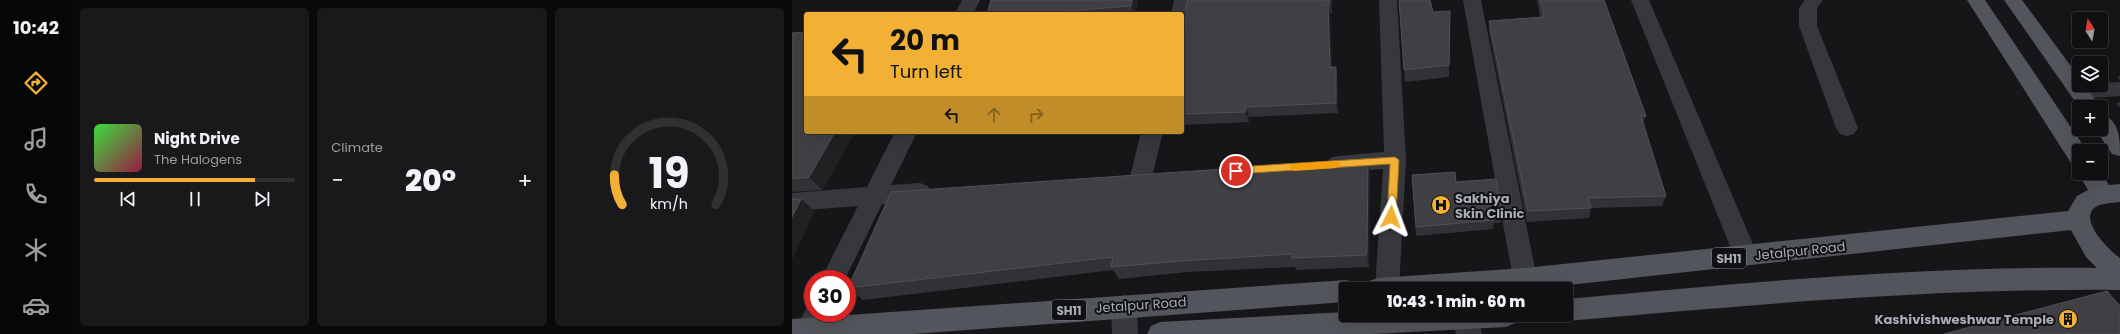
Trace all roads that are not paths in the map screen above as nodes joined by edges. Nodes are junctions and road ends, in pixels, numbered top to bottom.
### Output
1 (971, 0) edge
2 (1183, 0) edge
3 (1388, 0) edge
4 (1472, 0) edge
5 (1640, 0) edge
6 (1814, 0) edge
7 (1976, 0) edge
8 (2013, 0) edge
9 (965, 12) edge
10 (1180, 12) edge
11 (2120, 89) edge
12 (2085, 100) edge
13 (1847, 128) dead end
14 (2108, 132) edge
15 (905, 134) edge
16 (1152, 134) edge
17 (2072, 147) edge
18 (2120, 148) edge
19 (1395, 160) junction
20 (1315, 166) edge
21 (1165, 176) edge
22 (1141, 177) junction
23 (1118, 179) edge
24 (2097, 180) edge
25 (938, 190) edge
26 (2111, 193) edge
27 (875, 195) junction
28 (792, 202) edge
29 (2078, 220) junction
30 (1746, 256) junction
31 (838, 270) edge
32 (2120, 271) edge
33 (1525, 279) junction
34 (2120, 279) edge
35 (1384, 282) edge
36 (1499, 282) edge
37 (1339, 291) edge
38 (1124, 306) junction
39 (1573, 309) edge
40 (1466, 322) edge
41 (806, 327) edge
42 (1125, 334) edge
43 (1160, 334) edge

1 - 9 street
2 - 10 street
3 - 19 street
4 - 33 street
5 - 30 street
6 - 13 street
7 - 17 main road
8 - 12 main road
11 - 12 street
14 - 18 main road
15 - 27 street
16 - 22 street
19 - 20 street
19 - 35 street
21 - 22 street
22 - 23 street
24 - 26 main road
25 - 27 street
26 - 29 main road
27 - 28 street
27 - 31 street
29 - 30 main road, Jetalpur Road / SH11
29 - 32 main road
30 - 33 main road, Jetalpur Road / SH11
33 - 36 main road, Jetalpur Road / SH11
34 - 39 main road
37 - 38 main road, Jetalpur Road / SH11
38 - 41 main road, Jetalpur Road / SH11
38 - 42 street
40 - 43 main road

